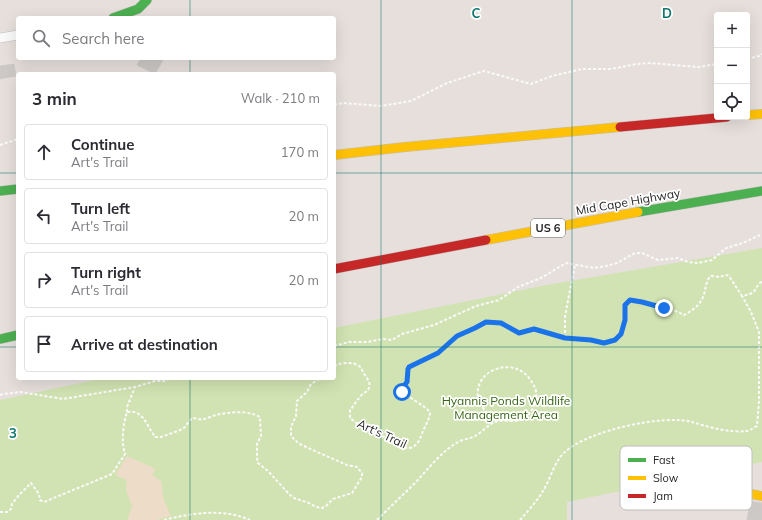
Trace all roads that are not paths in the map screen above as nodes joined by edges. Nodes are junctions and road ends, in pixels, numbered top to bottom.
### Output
1 (147, 0) edge
2 (119, 16) edge
3 (16, 35) edge
4 (0, 38) edge
5 (762, 114) edge
6 (750, 115) edge
7 (714, 118) edge
8 (336, 155) edge
9 (16, 189) edge
10 (0, 191) edge
11 (762, 191) edge
12 (336, 269) edge
13 (16, 335) edge
14 (0, 339) edge
15 (752, 494) edge
16 (762, 496) edge

1 - 2 main road
3 - 4 street
5 - 6 main road
7 - 8 main road
9 - 10 main road
11 - 12 main road, Mid Cape Highway / US 6
13 - 14 main road
15 - 16 main road

